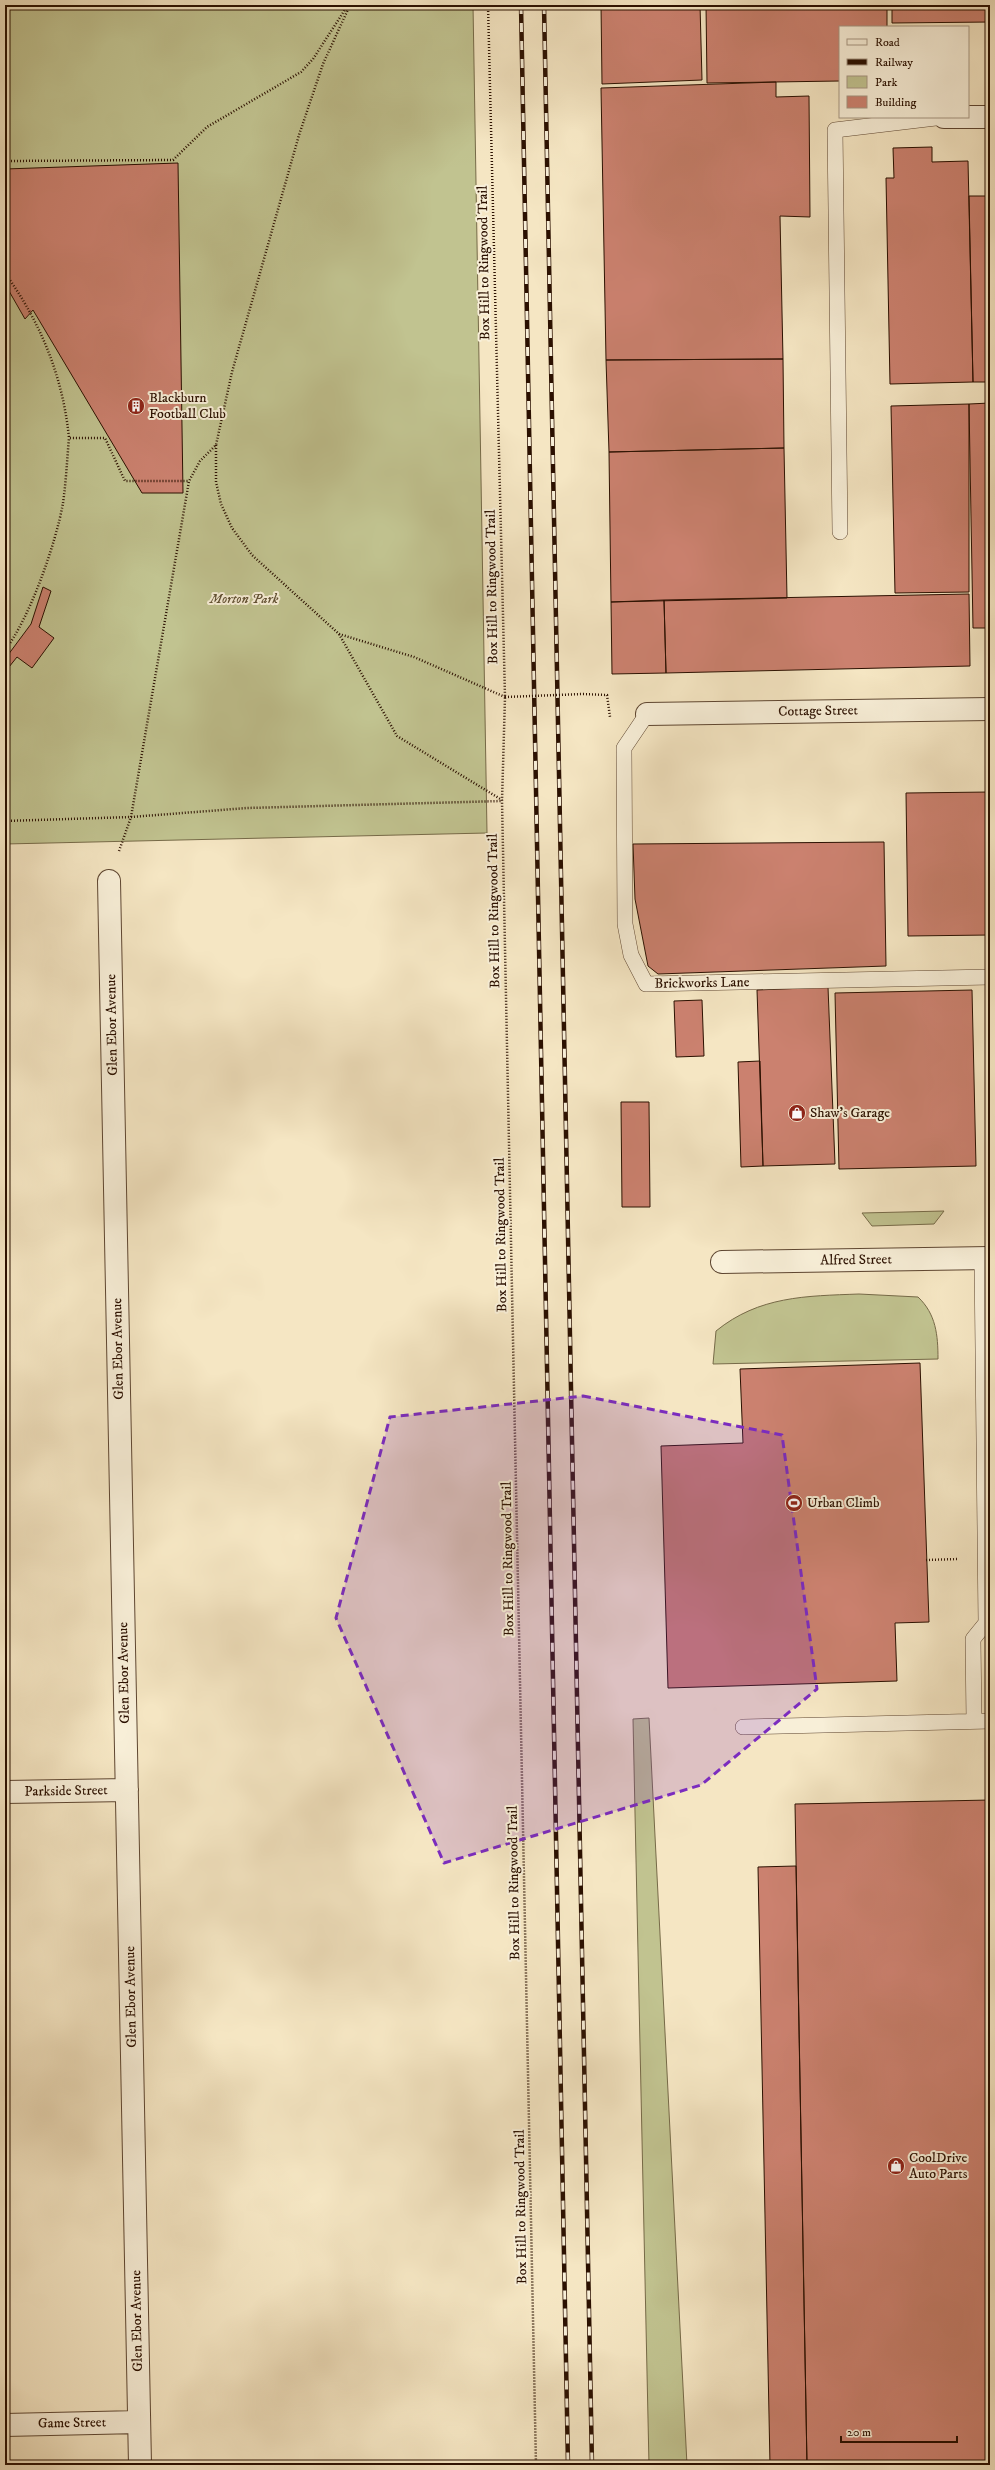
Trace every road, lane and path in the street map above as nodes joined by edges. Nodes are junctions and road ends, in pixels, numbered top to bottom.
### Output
1 (349, 5) edge
2 (488, 5) edge
3 (969, 117) edge
4 (990, 117) edge
5 (936, 118) edge
6 (5, 161) edge
7 (5, 273) edge
8 (69, 438) junction
9 (216, 445) junction
10 (189, 481) junction
11 (840, 532) dead end
12 (339, 634) junction
13 (5, 650) edge
14 (505, 697) junction
15 (990, 709) edge
16 (647, 714) joint
17 (624, 748) junction
18 (502, 801) junction
19 (131, 817) junction
20 (5, 821) edge
21 (109, 881) joint
22 (990, 977) edge
23 (986, 1258) edge
24 (722, 1262) dead end
25 (987, 1458) edge
26 (974, 1721) junction
27 (990, 1721) edge
28 (743, 1728) dead end
29 (127, 1790) junction
30 (5, 1792) edge
31 (139, 2422) junction
32 (5, 2425) edge
33 (140, 2465) edge
34 (536, 2465) edge

1 - 6 path
1 - 9 path
2 - 14 path, Box Hill to Ringwood Trail
3 - 4 street
5 - 11 lane
7 - 8 path
8 - 10 path
8 - 13 path
9 - 10 path
9 - 12 path
10 - 19 path
12 - 14 path
12 - 18 path
14 - 17 path, bridge
14 - 18 path, Box Hill to Ringwood Trail
15 - 16 street, Cottage Street
16 - 17 lane
17 - 22 lane, Brickworks Lane
18 - 19 path
18 - 34 path, Box Hill to Ringwood Trail
19 - 20 path
19 - 21 path
21 - 29 street, Glen Ebor Avenue
23 - 24 street, Alfred Street
23 - 25 lane
25 - 26 lane
26 - 27 lane
26 - 28 lane
29 - 30 street, Parkside Street
29 - 31 street, Glen Ebor Avenue
31 - 32 street, Game Street
31 - 33 street, Glen Ebor Avenue

